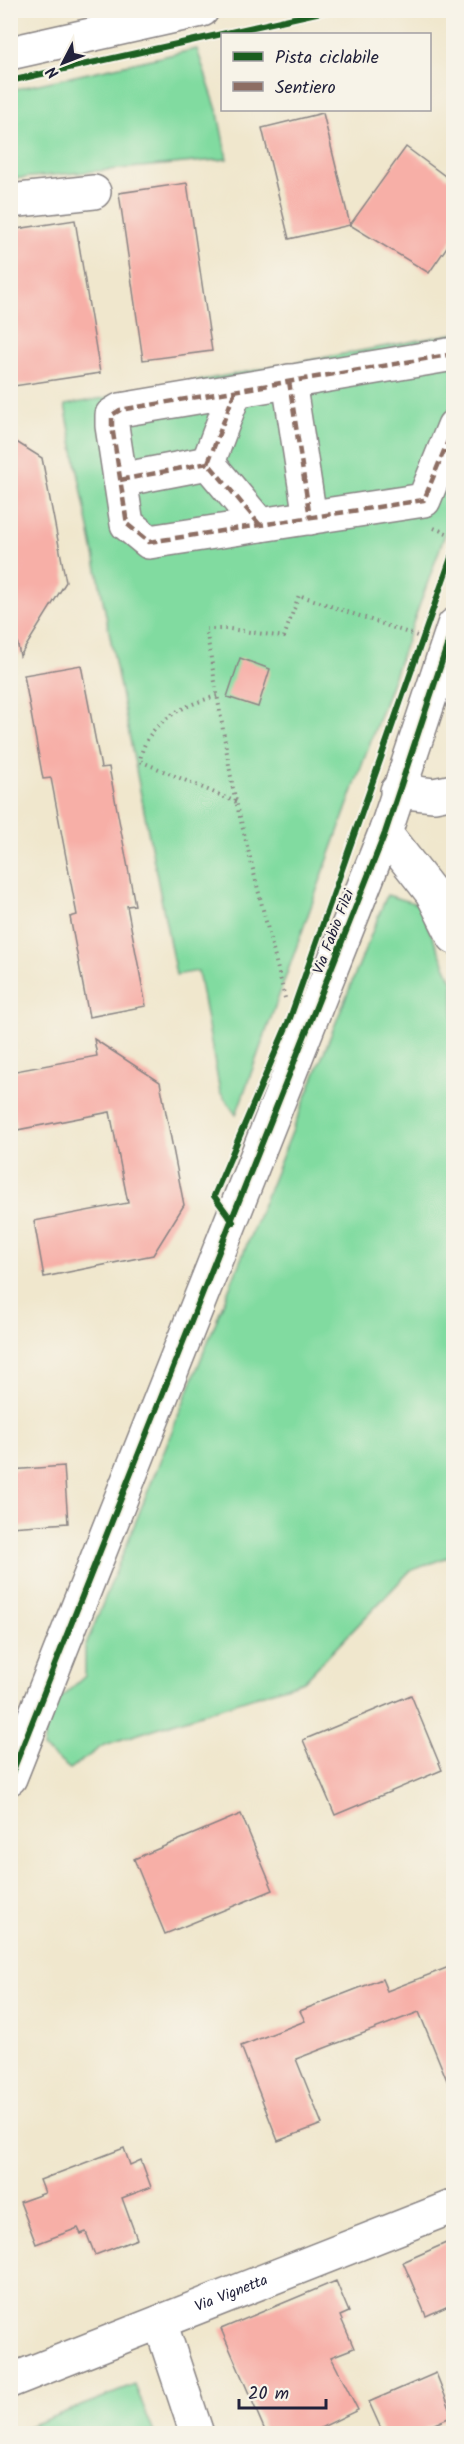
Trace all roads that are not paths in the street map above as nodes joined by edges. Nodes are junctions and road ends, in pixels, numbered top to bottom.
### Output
1 (202, 10) edge
2 (10, 53) edge
3 (94, 192) dead end
4 (10, 201) edge
5 (453, 354) edge
6 (289, 381) junction
7 (235, 391) junction
8 (453, 426) edge
9 (208, 464) junction
10 (120, 480) junction
11 (310, 518) junction
12 (261, 525) junction
13 (439, 626) edge
14 (453, 790) edge
15 (397, 791) junction
16 (385, 833) junction
17 (453, 937) edge
18 (21, 1731) edge
19 (10, 1778) edge
20 (453, 2206) edge
21 (160, 2322) junction
22 (10, 2381) edge
23 (197, 2433) edge

1 - 2 street
3 - 4 street
5 - 6 street
6 - 7 street
6 - 11 street
7 - 9 street
7 - 10 street
8 - 11 street
9 - 10 street
9 - 12 street
10 - 12 street
11 - 12 street
13 - 15 street, Via Fabio Filzi
14 - 15 street
15 - 16 street, Via Fabio Filzi
16 - 17 street
16 - 18 street, Via Fabio Filzi
18 - 19 street, Via Fabio Filzi
20 - 21 street, Via Vignetta
21 - 22 street, Via Vignetta
21 - 23 street

